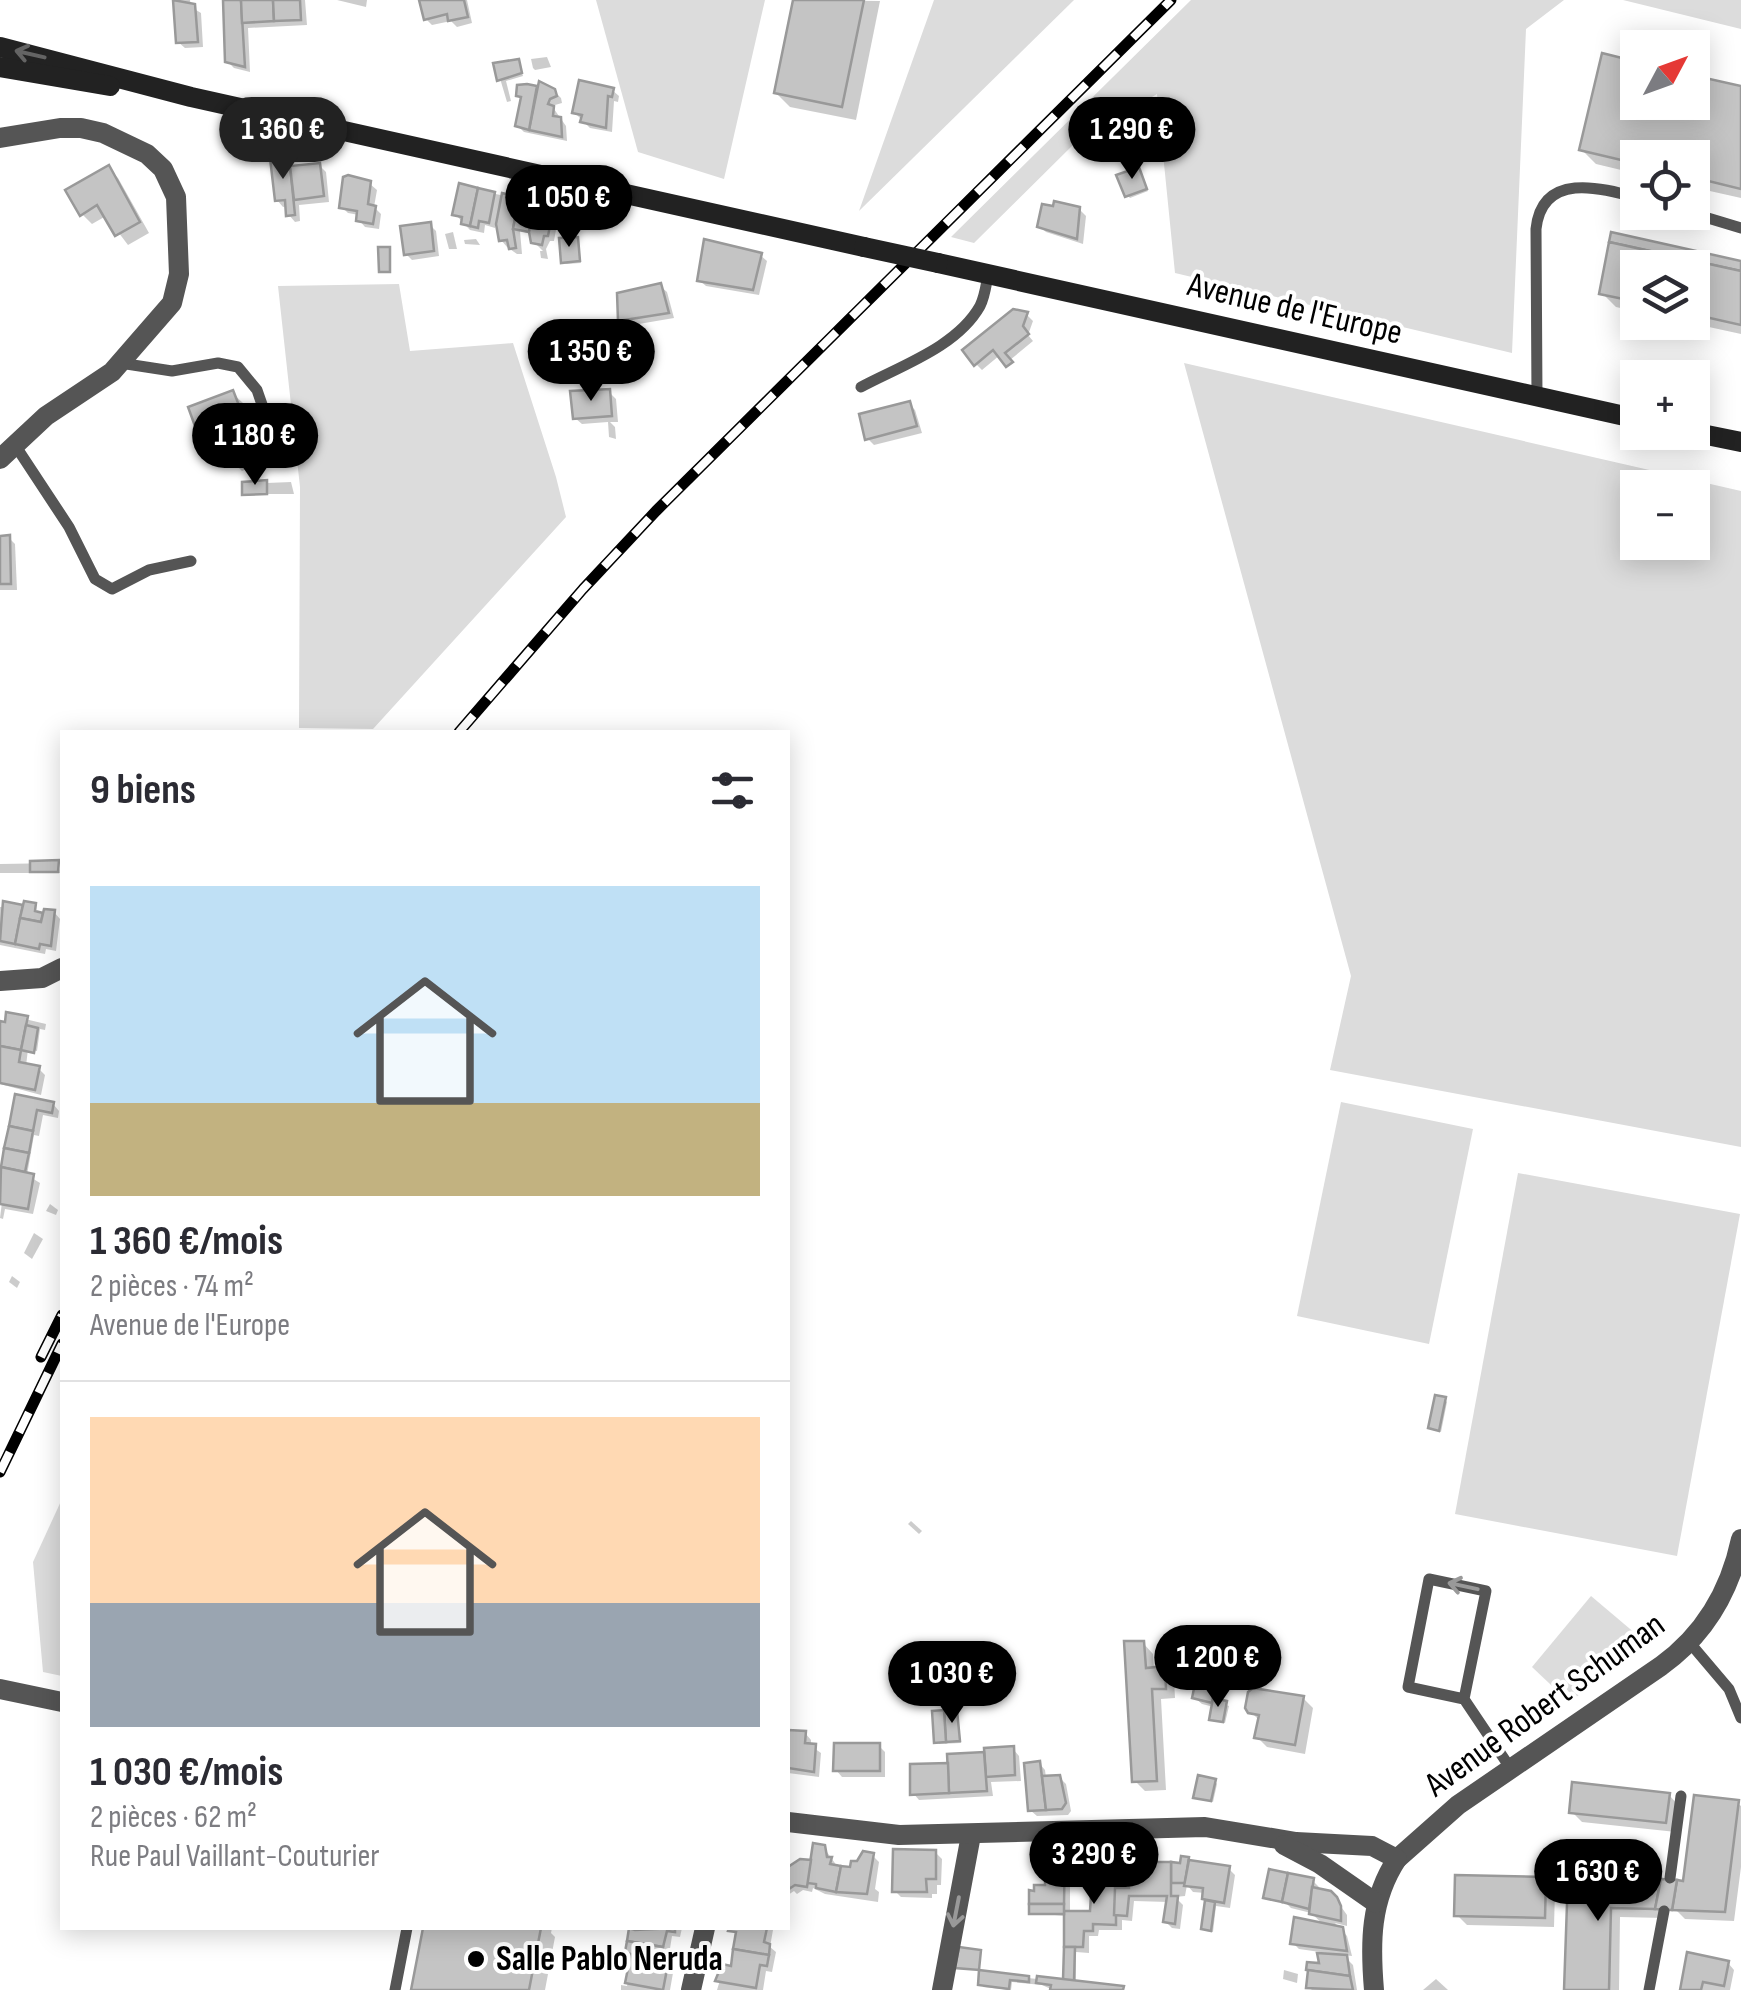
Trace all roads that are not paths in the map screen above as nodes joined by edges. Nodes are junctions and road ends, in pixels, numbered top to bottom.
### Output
1 (0, 48) edge
2 (0, 67) edge
3 (192, 98) junction
4 (0, 138) edge
5 (1620, 193) edge
6 (1710, 219) edge
7 (1741, 228) edge
8 (988, 275) junction
9 (120, 363) junction
10 (861, 387) dead end
11 (1537, 397) junction
12 (1620, 415) edge
13 (1710, 436) edge
14 (274, 439) dead end
15 (1741, 442) edge
16 (8, 452) edge
17 (192, 561) dead end
18 (60, 969) edge
19 (0, 981) edge
20 (1741, 1540) edge
21 (1690, 1643) junction
22 (0, 1688) edge
23 (1464, 1699) junction
24 (60, 1702) edge
25 (1741, 1718) edge
26 (1510, 1769) junction
27 (1681, 1796) dead end
28 (790, 1822) edge
29 (971, 1835) junction
30 (1264, 1836) junction
31 (1397, 1859) junction
32 (1670, 1878) dead end
33 (1376, 1904) junction
34 (1664, 1912) dead end
35 (407, 1930) edge
36 (705, 1930) edge
37 (395, 1990) edge
38 (690, 1990) edge
39 (942, 1990) edge
40 (1374, 1990) edge
41 (1649, 1990) edge

3 -> 1 main road
2 - 3 main road
3 - 8 main road, Avenue de l'Europe, bridge
4 - 9 street
5 - 11 lane
6 - 7 lane
8 - 10 lane
8 - 11 main road, Avenue de l'Europe
9 - 14 lane
9 - 16 street
11 - 12 main road, Avenue de l'Europe
13 - 15 main road
16 - 17 lane
18 - 19 street
20 - 21 street, Avenue Robert Schuman
21 - 25 lane
21 - 26 street, Avenue Robert Schuman
22 - 24 street
23 -> 23 lane
23 - 26 lane
26 - 31 street, Avenue Robert Schuman
27 - 32 lane
28 - 29 street
29 - 30 street
29 -> 39 street
30 - 31 street
30 - 33 street
31 - 33 street
33 - 40 street
34 - 41 lane
35 - 37 lane
36 - 38 street

